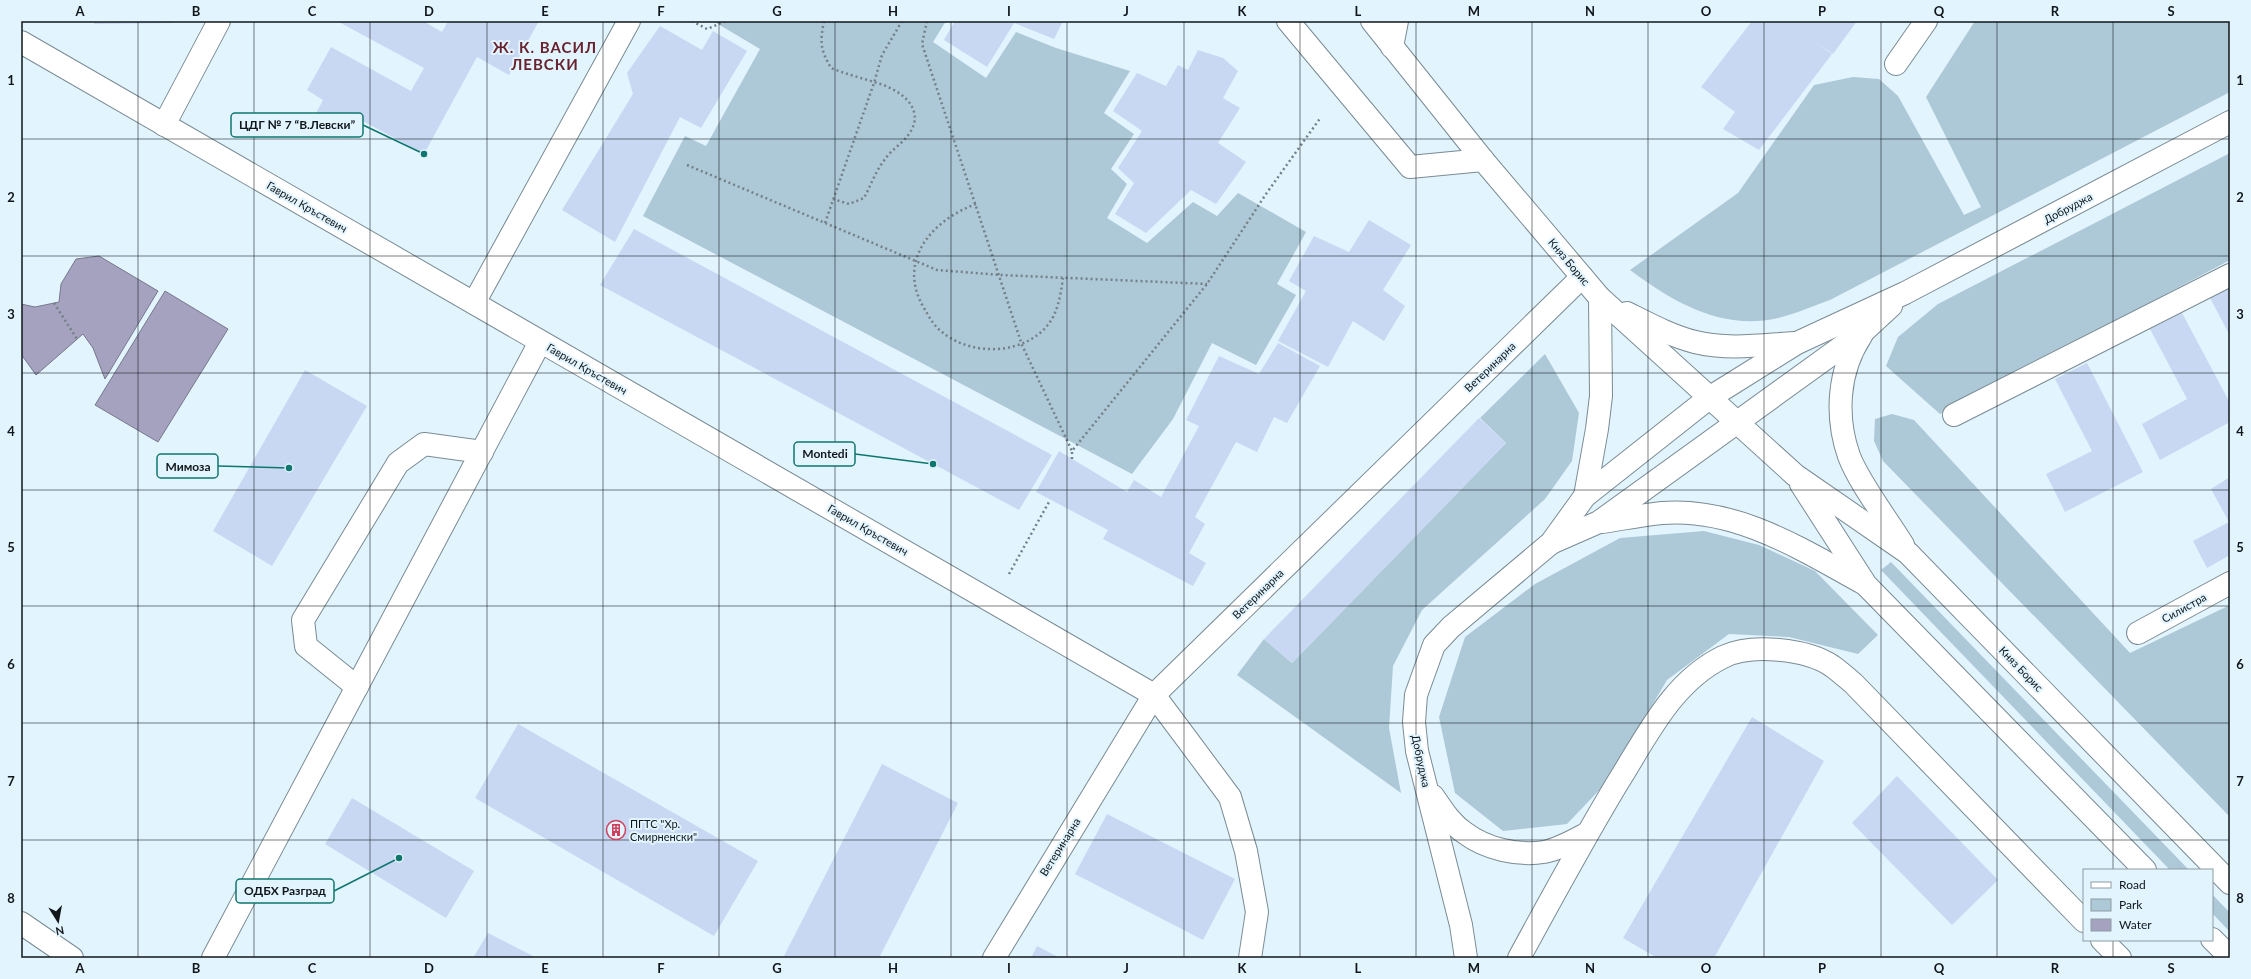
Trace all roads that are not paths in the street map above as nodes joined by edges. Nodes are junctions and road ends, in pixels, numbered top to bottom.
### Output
1 (218, 21) edge
2 (629, 21) edge
3 (1288, 21) edge
4 (1372, 21) edge
5 (1397, 21) edge
6 (1926, 21) edge
7 (21, 42) edge
8 (1392, 47) junction
9 (1896, 64) dead end
10 (2230, 122) edge
11 (164, 125) junction
12 (1484, 160) junction
13 (2230, 274) edge
14 (1582, 277) junction
15 (1905, 293) junction
16 (1600, 298) junction
17 (474, 303) junction
18 (1866, 330) junction
19 (540, 342) junction
20 (1796, 343) junction
21 (1709, 398) junction
22 (1954, 415) dead end
23 (1736, 424) junction
24 (482, 452) junction
25 (1795, 475) junction
26 (1585, 496) junction
27 (1599, 522) junction
28 (1551, 543) junction
29 (1908, 553) junction
30 (2230, 583) edge
31 (1866, 585) junction
32 (2138, 633) dead end
33 (357, 687) junction
34 (1154, 695) junction
35 (1427, 787) junction
36 (1586, 834) junction
37 (2144, 869) edge
38 (2230, 883) edge
39 (2083, 920) edge
40 (21, 923) edge
41 (2213, 940) edge
42 (2103, 941) edge
43 (2230, 957) edge
44 (72, 958) edge
45 (213, 958) edge
46 (994, 958) edge
47 (1250, 958) edge
48 (1466, 958) edge
49 (1519, 958) edge
50 (2120, 958) edge

1 - 11 street
2 - 17 street
3 - 12 street
4 - 8 street, Княз Борис
5 - 8 street
6 - 9 street
7 - 11 street, Гаврил Кръстевич
8 - 12 street, Княз Борис
10 - 15 street, Добруджа
11 - 17 street, Гаврил Кръстевич
12 - 14 street, Княз Борис
13 - 22 street
14 - 16 street, Княз Борис
14 - 34 street, Ветеринарна
15 - 18 street
15 - 20 street
16 - 20 street
16 - 21 street, Княз Борис
16 - 26 street
17 - 19 street, Гаврил Кръстевич
18 - 23 street
18 - 29 street
19 - 24 street
19 - 34 street, Гаврил Кръстевич
20 - 21 street
21 - 23 street, Княз Борис
21 - 26 street
23 - 25 street, Княз Борис
23 - 27 street
24 - 33 street
24 - 33 street
25 - 29 street, Княз Борис
25 - 31 street, Княз Борис
26 - 28 street
27 - 28 street
27 - 31 street
28 - 35 street, Добруджа
29 - 38 street, Княз Борис
30 - 32 street, Силистра
31 - 37 street, Княз Борис
33 - 45 street
34 - 46 street, Ветеринарна
34 - 47 street
35 - 36 street
35 - 48 street, Добруджа
36 - 39 street
36 - 49 street
40 - 44 street
41 - 43 street
42 - 50 street

